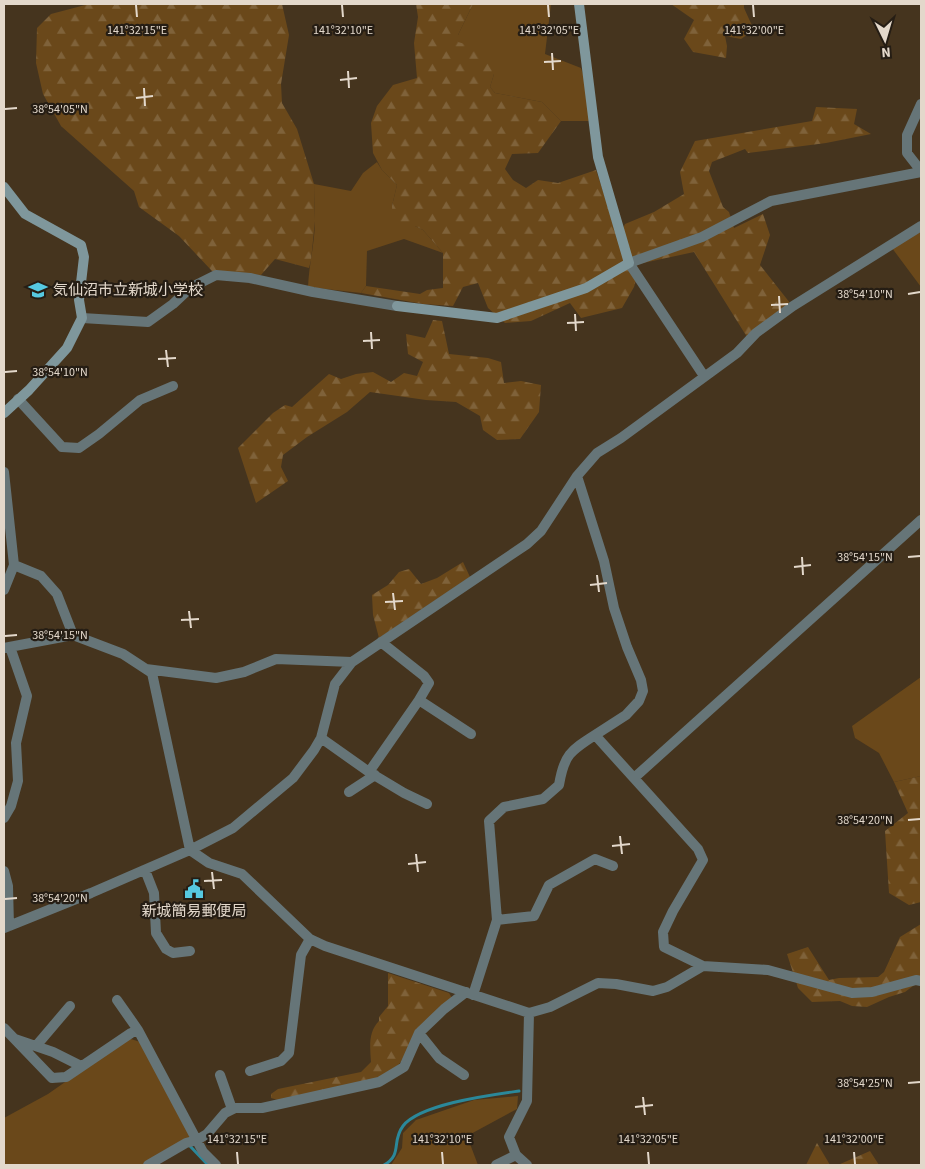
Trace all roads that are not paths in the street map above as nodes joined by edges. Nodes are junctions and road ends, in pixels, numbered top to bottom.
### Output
1 (579, 4) edge
2 (921, 104) edge
3 (921, 172) edge
4 (4, 187) edge
5 (921, 226) edge
6 (630, 263) junction
7 (82, 318) junction
8 (704, 376) junction
9 (173, 386) dead end
10 (18, 399) junction
11 (4, 413) edge
12 (4, 472) edge
13 (577, 476) junction
14 (6, 518) edge
15 (921, 520) edge
16 (14, 565) junction
17 (4, 590) edge
18 (73, 634) junction
19 (380, 642) junction
20 (7, 647) edge
21 (352, 662) junction
22 (145, 669) junction
23 (419, 700) junction
24 (471, 734) dead end
25 (595, 735) junction
26 (321, 738) junction
27 (372, 773) junction
28 (634, 778) junction
29 (348, 792) dead end
30 (427, 804) dead end
31 (4, 818) edge
32 (190, 850) junction
33 (613, 866) dead end
34 (145, 870) junction
35 (4, 871) edge
36 (497, 920) junction
37 (6, 927) edge
38 (310, 939) junction
39 (190, 951) dead end
40 (703, 966) junction
41 (921, 981) edge
42 (470, 994) junction
43 (117, 1000) dead end
44 (70, 1006) dead end
45 (529, 1013) junction
46 (4, 1028) edge
47 (138, 1030) junction
48 (419, 1033) junction
49 (13, 1038) junction
50 (36, 1046) junction
51 (81, 1066) junction
52 (250, 1071) dead end
53 (220, 1074) dead end
54 (464, 1075) dead end
55 (232, 1109) junction
56 (197, 1140) junction
57 (516, 1155) junction
58 (148, 1165) edge
59 (216, 1165) edge
60 (496, 1165) edge
61 (527, 1165) edge

1 - 6 street
2 - 3 street
3 - 6 street
4 - 7 street
5 - 8 street
6 - 7 street
6 - 8 street
7 - 10 street
8 - 13 street
9 - 10 street
10 - 11 street
12 - 14 street
13 - 19 street
13 - 25 street
14 - 16 street
15 - 28 street
16 - 17 street
16 - 18 street
18 - 20 street
18 - 22 street
19 - 21 street
19 - 23 street
20 - 31 street
21 - 22 street
21 - 26 street
22 - 32 street
23 - 24 street
23 - 27 street
25 - 28 street
25 - 36 street
26 - 27 street
26 - 32 street
27 - 29 street
27 - 30 street
28 - 40 street
32 - 34 street
32 - 38 street
33 - 36 street
34 - 37 street
34 - 39 street
35 - 37 street
36 - 42 street
38 - 42 street
38 - 52 street
40 - 41 street
40 - 45 street
42 - 45 street
42 - 48 street
43 - 47 street
44 - 50 street
45 - 57 street
46 - 49 street
47 - 51 street
47 - 56 street
48 - 54 street
48 - 55 street
49 - 50 street
49 - 51 street
50 - 51 street
53 - 55 street
55 - 56 street
56 - 58 street
56 - 59 street
57 - 60 street
57 - 61 street

